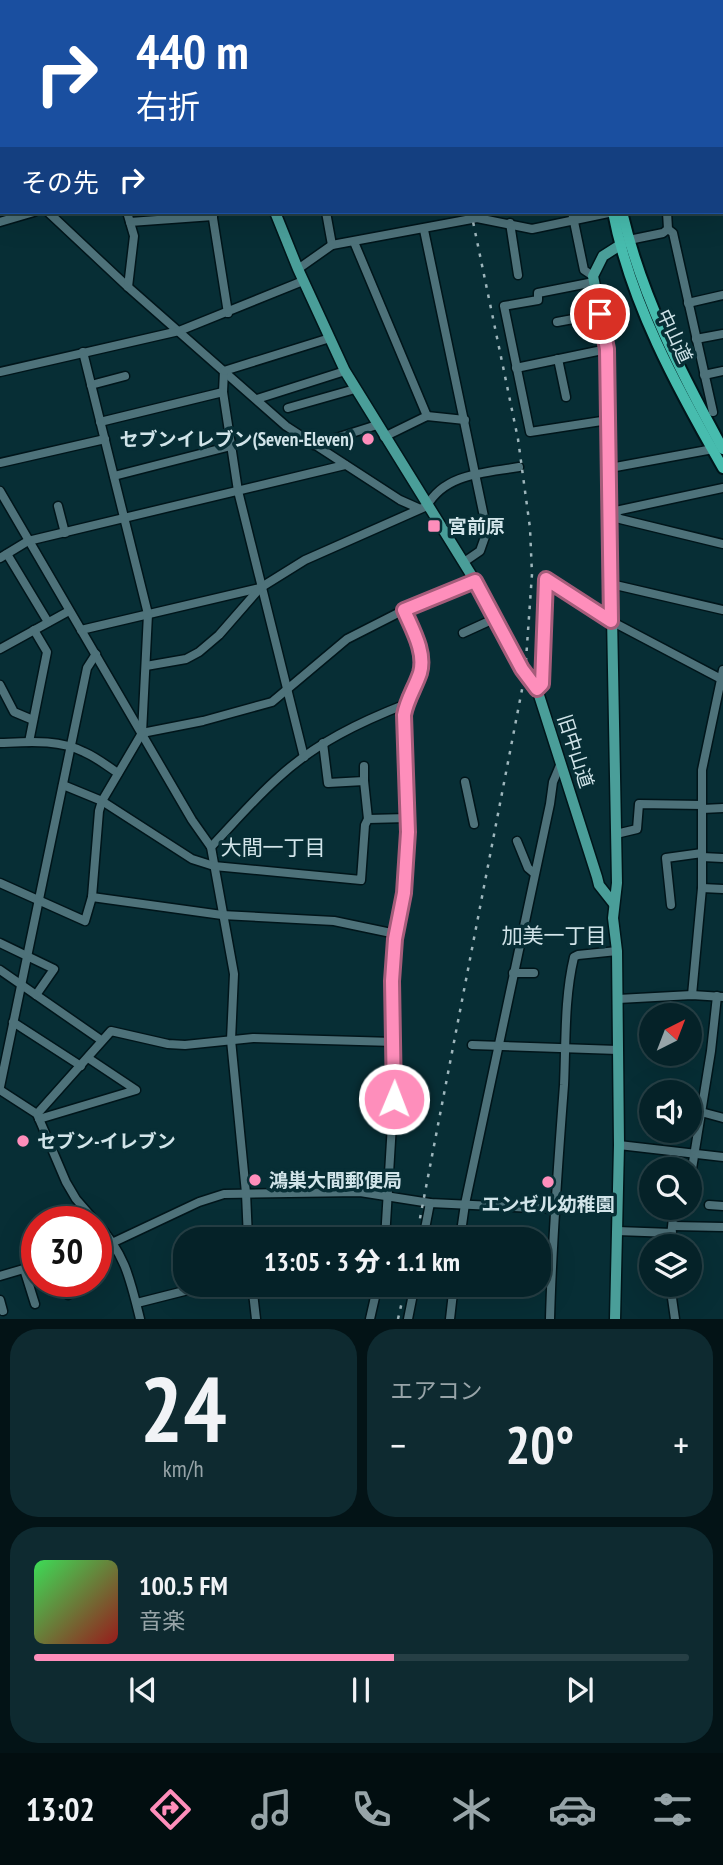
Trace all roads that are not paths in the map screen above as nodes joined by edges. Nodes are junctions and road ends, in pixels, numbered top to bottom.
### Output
1 (27, 214) edge
2 (50, 214) edge
3 (128, 214) edge
4 (213, 214) edge
5 (276, 214) edge
6 (326, 214) edge
7 (592, 214) edge
8 (614, 214) edge
9 (622, 214) edge
10 (667, 214) edge
11 (572, 216) edge
12 (0, 222) edge
13 (130, 222) junction
14 (510, 223) junction
15 (668, 229) junction
16 (424, 230) junction
17 (354, 242) junction
18 (624, 242) junction
19 (332, 245) junction
20 (298, 269) junction
21 (518, 275) dead end
22 (593, 279) junction
23 (303, 281) junction
24 (128, 287) junction
25 (723, 295) edge
26 (688, 303) junction
27 (228, 313) junction
28 (600, 314) junction
29 (557, 322) dead end
30 (179, 331) junction
31 (723, 334) edge
32 (330, 338) junction
33 (696, 339) junction
34 (607, 349) junction
35 (83, 352) junction
36 (558, 359) junction
37 (516, 368) junction
38 (224, 371) junction
39 (345, 371) junction
40 (723, 371) edge
41 (0, 372) edge
42 (704, 374) junction
43 (125, 376) dead end
44 (91, 385) junction
45 (355, 389) junction
46 (223, 392) junction
47 (566, 397) dead end
48 (257, 399) junction
49 (288, 408) dead end
50 (723, 410) edge
51 (708, 413) junction
52 (427, 416) junction
53 (465, 420) junction
54 (608, 421) junction
55 (100, 422) junction
56 (377, 425) junction
57 (384, 437) junction
58 (104, 439) junction
59 (314, 445) junction
60 (231, 446) junction
61 (720, 448) edge
62 (0, 463) edge
63 (345, 465) junction
64 (519, 467) dead end
65 (610, 468) junction
66 (723, 468) edge
67 (477, 475) junction
68 (114, 476) junction
69 (723, 488) edge
70 (0, 491) edge
71 (238, 491) junction
72 (58, 506) dead end
73 (423, 507) junction
74 (611, 512) junction
75 (124, 519) junction
76 (65, 533) junction
77 (28, 541) junction
78 (723, 544) edge
79 (3, 556) edge
80 (464, 562) junction
81 (475, 581) junction
82 (611, 584) junction
83 (260, 588) junction
84 (404, 610) junction
85 (723, 610) edge
86 (69, 611) junction
87 (148, 614) junction
88 (496, 618) junction
89 (611, 621) junction
90 (48, 622) junction
91 (34, 630) junction
92 (81, 630) junction
93 (463, 633) dead end
94 (0, 649) edge
95 (96, 654) junction
96 (146, 666) junction
97 (722, 676) edge
98 (0, 685) edge
99 (287, 688) junction
100 (537, 689) junction
101 (406, 704) junction
102 (33, 720) junction
103 (142, 733) junction
104 (29, 742) junction
105 (0, 743) edge
106 (323, 743) junction
107 (71, 747) junction
108 (304, 757) junction
109 (561, 763) junction
110 (364, 766) dead end
111 (118, 773) junction
112 (364, 781) junction
113 (465, 782) dead end
114 (64, 785) junction
115 (102, 801) junction
116 (702, 807) junction
117 (723, 808) edge
118 (408, 818) junction
119 (368, 819) junction
120 (474, 824) dead end
121 (616, 834) junction
122 (517, 841) dead end
123 (211, 847) junction
124 (702, 855) junction
125 (723, 858) edge
126 (214, 866) junction
127 (534, 873) junction
128 (0, 883) edge
129 (702, 888) junction
130 (723, 889) edge
131 (92, 897) junction
132 (39, 902) junction
133 (614, 904) junction
134 (671, 905) dead end
135 (222, 915) junction
136 (396, 934) junction
137 (0, 943) edge
138 (617, 951) junction
139 (28, 956) junction
140 (0, 970) edge
141 (513, 973) junction
142 (534, 973) dead end
143 (22, 985) junction
144 (36, 995) junction
145 (692, 995) junction
146 (720, 997) edge
147 (618, 999) junction
148 (13, 1022) junction
149 (101, 1040) junction
150 (231, 1040) junction
151 (394, 1042) junction
152 (472, 1045) dead end
153 (499, 1047) junction
154 (566, 1048) junction
155 (618, 1050) junction
156 (88, 1058) junction
157 (80, 1066) junction
158 (0, 1088) edge
159 (702, 1106) edge
160 (702, 1112) edge
161 (38, 1116) junction
162 (723, 1118) edge
163 (696, 1143) edge
164 (619, 1145) junction
165 (694, 1154) junction
166 (694, 1157) edge
167 (723, 1157) edge
168 (246, 1193) junction
169 (388, 1197) junction
170 (430, 1203) junction
171 (465, 1204) junction
172 (709, 1205) dead end
173 (82, 1206) edge
174 (723, 1206) edge
175 (618, 1207) junction
176 (555, 1209) junction
177 (673, 1220) edge
178 (247, 1227) edge
179 (386, 1227) edge
180 (425, 1227) edge
181 (462, 1227) edge
182 (723, 1227) edge
183 (672, 1230) junction
184 (618, 1231) junction
185 (672, 1234) edge
186 (114, 1242) joint
187 (21, 1270) edge
188 (0, 1276) edge
189 (173, 1294) edge
190 (34, 1297) edge
191 (253, 1297) edge
192 (375, 1297) edge
193 (412, 1297) edge
194 (453, 1297) edge
195 (672, 1297) edge
196 (0, 1300) edge
197 (136, 1303) junction
198 (36, 1304) dead end
199 (3, 1311) dead end
200 (141, 1319) edge
201 (256, 1319) edge
202 (370, 1319) edge
203 (408, 1319) edge
204 (450, 1319) edge
205 (550, 1319) edge
206 (615, 1319) edge
207 (675, 1319) edge

1 - 12 street
2 - 24 street
3 - 13 street
4 - 13 street
4 - 27 street
5 - 20 main road, 旧中山道
6 - 19 street
7 - 11 street
8 - 18 highway, 中山道
9 - 18 highway, 中山道
10 - 15 street
11 - 14 street
11 - 22 street
13 - 24 street
14 - 16 street
14 - 21 street
15 - 18 street
15 - 26 street
16 - 17 street
16 - 53 street
17 - 19 street
17 - 52 street
18 - 22 main road
18 - 51 highway, 中山道
18 - 61 highway, 中山道
19 - 20 street
20 - 23 main road, 旧中山道
22 - 28 main road
22 - 37 street
23 - 27 street
23 - 32 main road, 旧中山道
24 - 30 street
25 - 26 street
26 - 33 street
27 - 30 street
28 - 29 street
28 - 34 main road
30 - 35 street
30 - 38 street
31 - 33 street
32 - 38 street
32 - 39 main road, 旧中山道
33 - 42 street
34 - 36 street
34 - 54 main road
35 - 41 street
35 - 44 street
36 - 37 street
36 - 47 street
37 - 54 street
38 - 46 street
38 - 48 street
39 - 45 main road, 旧中山道
39 - 48 street
40 - 42 street
42 - 51 street
43 - 44 street
44 - 55 street
45 - 49 street
45 - 56 main road, 旧中山道
46 - 55 street
46 - 60 street
48 - 59 street
50 - 51 street
51 - 61 highway, 中山道
52 - 53 street
52 - 57 street
53 - 67 street
54 - 65 main road
55 - 58 street
56 - 57 main road, 旧中山道
56 - 59 street
57 - 73 main road, 旧中山道
58 - 62 street
58 - 68 street
59 - 63 street
60 - 68 street
60 - 71 street
61 - 65 street
61 - 66 highway, 中山道
63 - 71 street
63 - 73 street
64 - 67 street
65 - 74 main road
67 - 73 street
67 - 80 street
68 - 75 street
69 - 74 street
70 - 77 street
71 - 75 street
71 - 83 street
72 - 76 street
73 - 80 main road, 旧中山道
73 - 83 street
74 - 78 street
74 - 82 main road
75 - 76 street
75 - 87 street
76 - 77 street
77 - 79 street
77 - 86 street
79 - 90 street
80 - 81 main road, 旧中山道
81 - 84 street
81 - 88 main road, 旧中山道
82 - 85 street
82 - 89 main road
83 - 87 street
83 - 96 street
83 - 99 street
84 - 99 street
84 - 101 street
86 - 90 street
86 - 92 street
87 - 92 street
87 - 96 street
88 - 93 street
88 - 100 main road, 旧中山道
89 - 97 street
89 - 100 street
89 - 121 main road
90 - 91 street
91 - 94 street
91 - 102 street
92 - 95 street
95 - 103 street
95 - 107 street
96 - 103 street
97 - 116 street
98 - 102 street
99 - 103 street
99 - 108 street
100 - 109 main road, 旧中山道
101 - 106 street
101 - 118 street
102 - 104 street
103 - 111 street
103 - 123 street
104 - 105 street
104 - 107 street
106 - 108 street
106 - 112 street
107 - 111 street
107 - 114 street
108 - 123 street
109 - 127 street
109 - 133 main road, 旧中山道
110 - 112 street
111 - 115 street
112 - 119 street
113 - 120 street
114 - 115 street
114 - 132 street
115 - 126 street
115 - 131 street
116 - 117 street
116 - 121 street
116 - 124 street
118 - 119 street
118 - 136 street
119 - 126 street
121 - 133 main road
122 - 127 street
123 - 126 street
124 - 125 street
124 - 129 street
124 - 134 street
126 - 135 street
127 - 141 street
128 - 132 street
129 - 130 street
129 - 145 street
131 - 132 street
131 - 135 street
132 - 139 street
133 - 138 main road, 旧中山道
135 - 136 street
135 - 150 street
136 - 151 street
137 - 139 street
138 - 147 main road, 旧中山道
138 - 154 street
139 - 143 street
139 - 144 street
140 - 143 street
141 - 142 street
141 - 153 street
143 - 144 street
143 - 148 street
144 - 149 street
145 - 146 street
145 - 147 street
146 - 159 street
147 - 155 main road, 旧中山道
148 - 157 street
148 - 158 street
149 - 150 street
149 - 156 street
150 - 151 street
150 - 168 street
151 - 169 street
152 - 153 street
153 - 154 street
153 - 171 street
154 - 155 street
154 - 176 street
155 - 164 main road, 旧中山道
156 - 157 street
156 - 161 street
157 - 161 street
158 - 161 street
160 - 162 street
161 - 173 street
163 - 165 street
164 - 165 street
164 - 175 main road, 旧中山道
165 - 166 street
165 - 167 street
168 - 169 street
168 - 178 street
168 - 186 street
169 - 170 street
169 - 179 street
170 - 171 street
170 - 180 street
171 - 176 street
171 - 181 street
172 - 174 street
175 - 176 street
175 - 184 main road, 旧中山道
176 - 205 street
177 - 183 street
182 - 183 street
183 - 184 street
183 - 185 street
184 - 206 main road, 旧中山道
186 - 197 street
187 - 188 street
189 - 197 street
190 - 198 street
191 - 201 street
192 - 202 street
193 - 203 street
194 - 204 street
195 - 207 street
196 - 199 street
197 - 200 street

